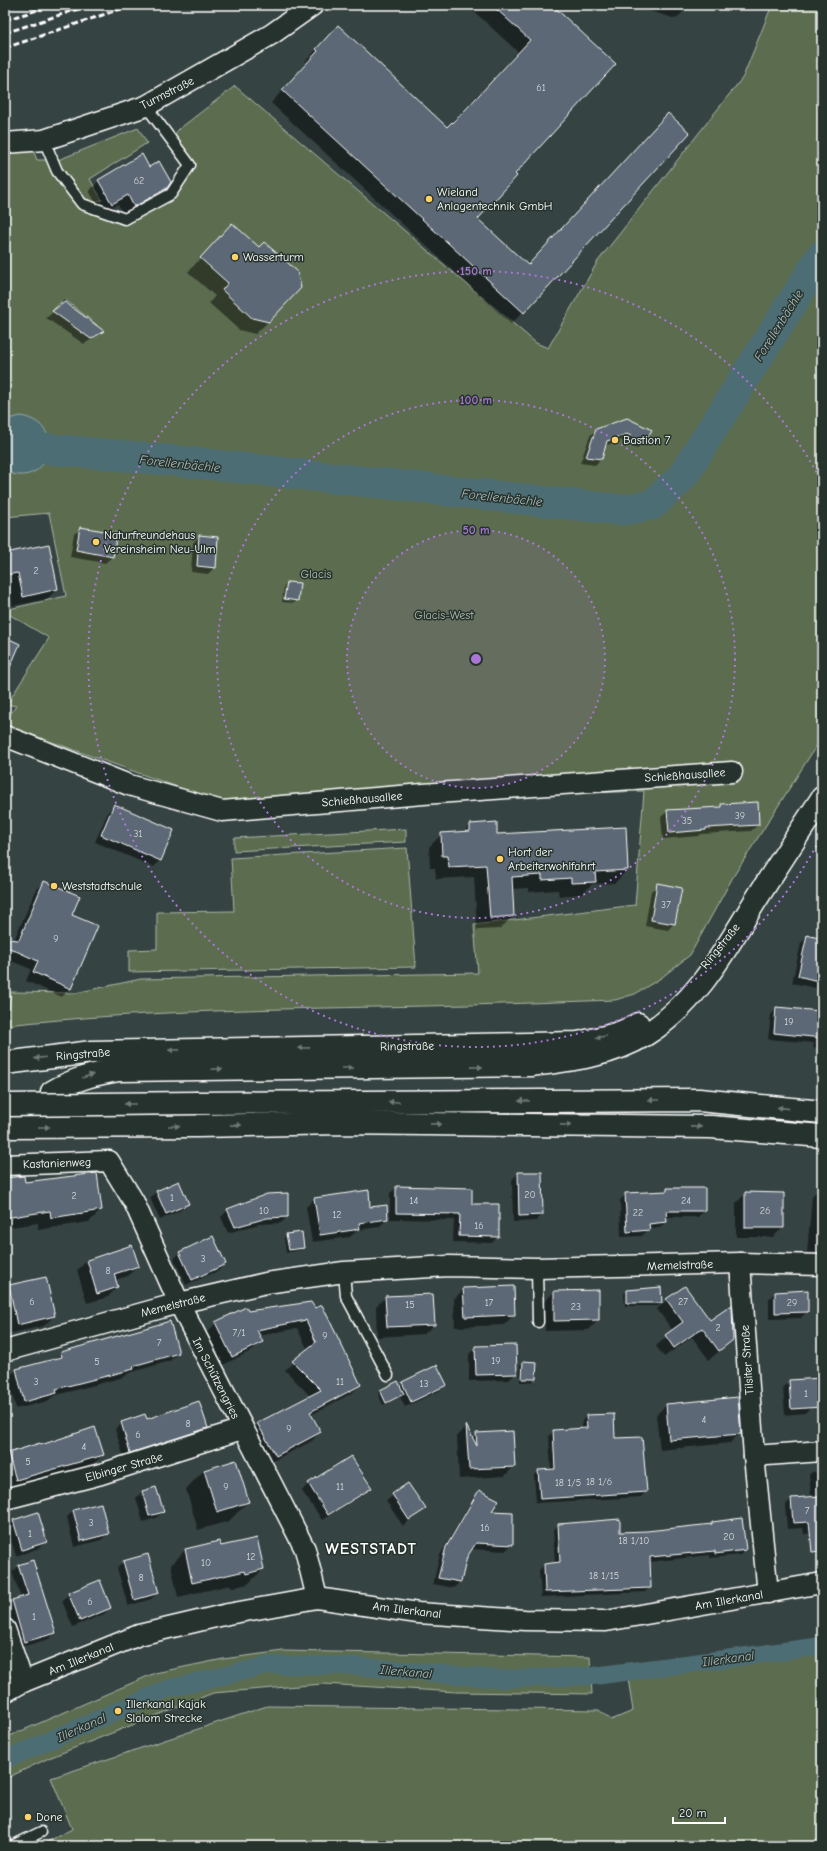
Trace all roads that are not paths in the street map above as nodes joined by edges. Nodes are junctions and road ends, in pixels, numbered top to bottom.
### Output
1 (313, 5) edge
2 (146, 106) junction
3 (44, 140) junction
4 (5, 143) edge
5 (5, 736) edge
6 (732, 772) dead end
7 (822, 798) edge
8 (754, 904) junction
9 (5, 1063) edge
10 (52, 1092) dead end
11 (5, 1104) edge
12 (822, 1112) edge
13 (5, 1127) edge
14 (822, 1136) edge
15 (109, 1161) joint
16 (5, 1165) edge
17 (740, 1263) junction
18 (822, 1265) edge
19 (537, 1268) junction
20 (344, 1272) junction
21 (179, 1303) junction
22 (538, 1322) dead end
23 (5, 1351) edge
24 (388, 1375) dead end
25 (242, 1429) junction
26 (822, 1451) edge
27 (754, 1456) junction
28 (5, 1499) edge
29 (822, 1583) edge
30 (768, 1593) junction
31 (317, 1598) junction
32 (5, 1629) edge
33 (23, 1682) junction
34 (5, 1692) edge
35 (41, 1832) dead end
36 (12, 1846) edge

1 - 2 street, Turmstraße
2 - 3 street, Turmstraße
2 - 3 lane
3 - 4 street, Turmstraße
5 - 6 street, Schießhausallee
7 - 8 main road, Ringstraße
8 -> 9 main road, Ringstraße
10 -> 8 main road, Ringstraße
12 -> 11 main road, bridge
13 -> 14 main road
15 - 16 street, Kastanienweg
15 - 21 street, Im Schützengries
17 - 18 street, Memelstraße
17 - 19 street, Memelstraße
17 - 27 street, Tilsiter Straße
19 - 20 street, Memelstraße
19 - 22 lane
20 - 21 street, Memelstraße
20 - 24 lane
21 - 23 street, Memelstraße
21 - 25 street, Im Schützengries
25 - 28 street, Elbinger Straße
25 - 31 street, Im Schützengries
26 - 27 street
27 - 30 street, Tilsiter Straße
29 - 30 street, Am Illerkanal
30 - 31 street, Am Illerkanal
31 - 33 street, Am Illerkanal
32 - 33 street
33 - 34 street, Am Illerkanal
35 - 36 lane

